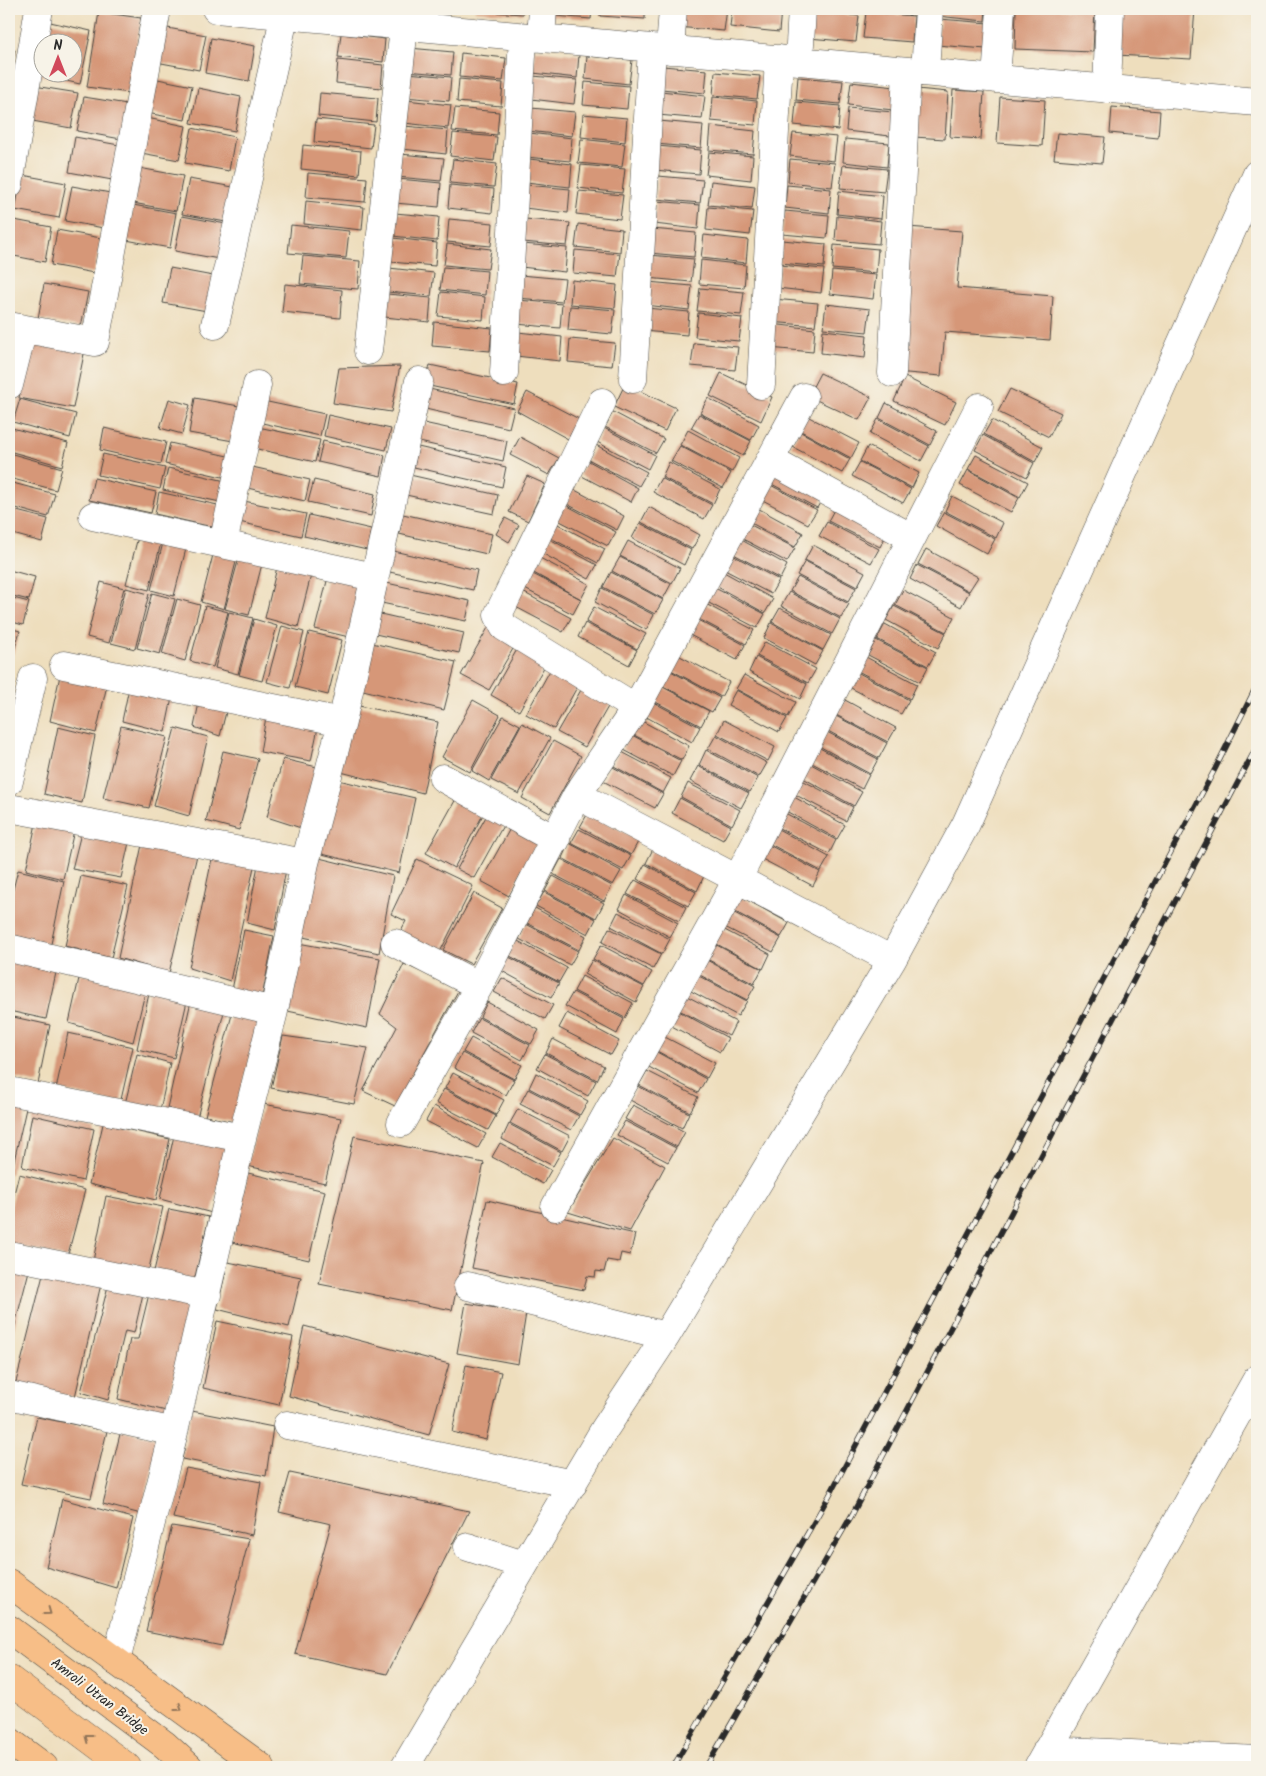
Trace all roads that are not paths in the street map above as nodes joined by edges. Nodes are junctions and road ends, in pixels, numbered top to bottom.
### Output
1 (39, 9) edge
2 (157, 9) edge
3 (216, 9) edge
4 (543, 9) edge
5 (673, 9) edge
6 (802, 9) edge
7 (929, 9) edge
8 (1001, 9) edge
9 (1110, 9) edge
10 (286, 12) edge
11 (405, 17) edge
12 (532, 37) junction
13 (661, 49) junction
14 (789, 60) junction
15 (916, 72) junction
16 (996, 79) junction
17 (1106, 89) junction
18 (1257, 102) edge
19 (1257, 174) edge
20 (9, 184) edge
21 (214, 325) dead end
22 (16, 327) edge
23 (368, 351) dead end
24 (504, 373) dead end
25 (892, 373) dead end
26 (633, 379) dead end
27 (419, 381) dead end
28 (9, 385) edge
29 (257, 385) dead end
30 (761, 385) dead end
31 (804, 397) dead end
32 (602, 402) dead end
33 (979, 407) dead end
34 (770, 460) junction
35 (93, 516) dead end
36 (912, 538) junction
37 (223, 544) junction
38 (374, 577) junction
39 (64, 665) dead end
40 (33, 678) dead end
41 (636, 708) junction
42 (342, 722) junction
43 (443, 778) dead end
44 (9, 781) edge
45 (577, 795) junction
46 (9, 808) edge
47 (556, 840) junction
48 (305, 863) junction
49 (737, 880) junction
50 (395, 944) dead end
51 (9, 948) edge
52 (892, 960) junction
53 (478, 986) junction
54 (274, 1011) junction
55 (9, 1091) edge
56 (401, 1123) dead end
57 (242, 1138) junction
58 (555, 1207) dead end
59 (9, 1254) edge
60 (468, 1286) dead end
61 (207, 1296) junction
62 (666, 1336) junction
63 (1257, 1379) edge
64 (9, 1395) edge
65 (287, 1425) dead end
66 (174, 1432) junction
67 (573, 1484) junction
68 (468, 1547) dead end
69 (524, 1566) junction
70 (9, 1583) edge
71 (9, 1628) edge
72 (116, 1661) junction
73 (9, 1679) edge
74 (9, 1741) edge
75 (1042, 1758) edge
76 (1257, 1760) edge
77 (44, 1767) edge
78 (127, 1767) edge
79 (189, 1767) edge
80 (261, 1767) edge
81 (405, 1767) edge

1 - 20 street
2 - 22 street
3 - 10 street
4 - 12 street
5 - 13 street
6 - 14 street
7 - 15 street
8 - 16 street
9 - 17 street
10 - 11 street
10 - 21 street
11 - 12 street
11 - 23 street
12 - 13 street
12 - 24 street
13 - 14 street
13 - 26 street
14 - 15 street
14 - 30 street
15 - 16 street
15 - 25 street
16 - 17 street
17 - 18 street
19 - 52 street
22 - 28 street
27 - 38 street
29 - 37 street
31 - 34 street
32 - 41 street
33 - 36 street
34 - 36 street
34 - 41 street
35 - 37 street
36 - 49 street
37 - 38 street
38 - 42 street
39 - 42 street
40 - 44 street
41 - 45 street
42 - 48 street
43 - 47 street
45 - 47 street
45 - 49 street
46 - 48 street
47 - 53 street
48 - 54 street
49 - 52 street
49 - 58 street
50 - 53 street
51 - 54 street
52 - 62 street
53 - 56 street
54 - 57 street
55 - 57 street
57 - 61 street
59 - 61 street
60 - 62 street
61 - 66 street
62 - 67 street
63 - 75 street
64 - 66 street
65 - 67 street
66 - 72 street
67 - 69 street
68 - 69 street
69 - 81 street
70 -> 72 main road
71 - 79 main road, Amroli Utran Bridge
72 -> 80 main road
78 -> 73 main road
74 - 77 main road
75 - 76 street

